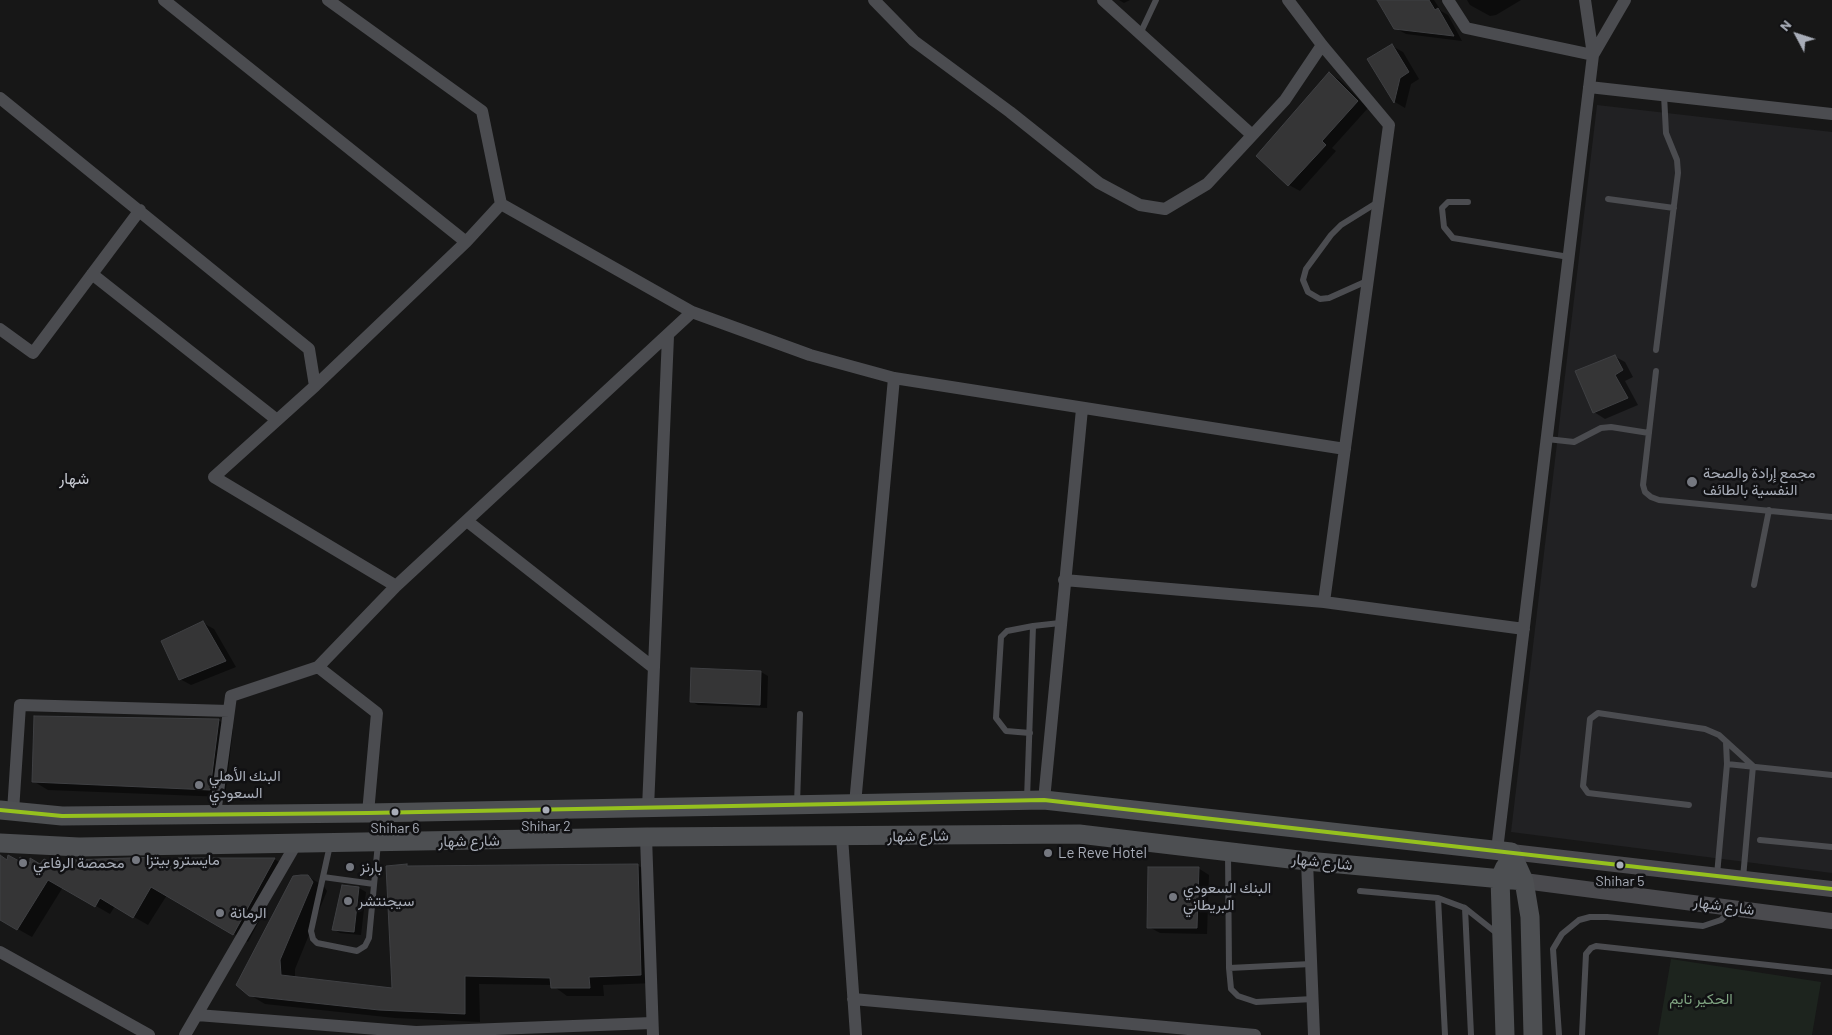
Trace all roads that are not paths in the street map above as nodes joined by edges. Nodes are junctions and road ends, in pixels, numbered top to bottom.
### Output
1 (164, 0) edge
2 (328, 0) edge
3 (874, 0) edge
4 (1103, 0) edge
5 (1156, 0) edge
6 (1288, 0) edge
7 (1448, 0) edge
8 (1585, 0) edge
9 (1625, 0) edge
10 (1140, 34) junction
11 (1322, 45) junction
12 (1593, 55) junction
13 (1589, 87) junction
14 (1664, 95) junction
15 (0, 98) edge
16 (1832, 114) edge
17 (1252, 135) junction
18 (1608, 199) dead end
19 (1378, 202) junction
20 (1468, 202) dead end
21 (501, 204) junction
22 (1674, 208) junction
23 (140, 210) junction
24 (466, 242) junction
25 (1568, 257) junction
26 (92, 274) junction
27 (1367, 281) junction
28 (692, 312) junction
29 (0, 329) edge
30 (668, 336) junction
31 (1656, 350) dead end
32 (1656, 370) dead end
33 (894, 378) junction
34 (314, 386) junction
35 (1082, 409) junction
36 (277, 420) junction
37 (1649, 433) junction
38 (1547, 439) junction
39 (1345, 449) junction
40 (1769, 510) junction
41 (1832, 517) edge
42 (466, 521) junction
43 (1064, 580) junction
44 (396, 586) junction
45 (1754, 586) dead end
46 (1324, 602) junction
47 (1060, 623) junction
48 (1033, 626) junction
49 (1524, 629) junction
50 (318, 667) junction
51 (654, 668) junction
52 (229, 711) junction
53 (800, 714) dead end
54 (1030, 733) junction
55 (1726, 742) junction
56 (1727, 764) junction
57 (1752, 766) junction
58 (1832, 775) edge
59 (1035, 800) junction
60 (855, 804) junction
61 (797, 805) junction
62 (1689, 805) dead end
63 (648, 808) junction
64 (6, 811) edge
65 (368, 813) junction
66 (216, 814) junction
67 (646, 837) junction
68 (842, 837) junction
69 (1760, 840) dead end
70 (0, 843) edge
71 (378, 843) junction
72 (296, 844) junction
73 (330, 844) junction
74 (1832, 847) edge
75 (1504, 851) junction
76 (1228, 852) junction
77 (1307, 861) junction
78 (1717, 875) junction
79 (323, 877) junction
80 (1500, 878) junction
81 (1743, 878) junction
82 (1524, 881) junction
83 (374, 884) junction
84 (1832, 890) edge
85 (1360, 891) dead end
86 (1438, 898) junction
87 (1735, 907) junction
88 (1465, 908) junction
89 (1530, 916) junction
90 (1832, 921) edge
91 (1502, 937) junction
92 (0, 952) edge
93 (1312, 964) junction
94 (1229, 968) junction
95 (1832, 972) edge
96 (853, 999) junction
97 (1313, 999) junction
98 (197, 1014) junction
99 (653, 1029) edge
100 (149, 1035) edge
101 (185, 1035) edge
102 (856, 1035) edge
103 (1255, 1035) edge
104 (1314, 1035) edge
105 (1445, 1035) edge
106 (1471, 1035) edge
107 (1505, 1035) edge
108 (1533, 1035) edge
109 (1540, 1035) edge
110 (1559, 1035) edge
111 (1582, 1035) edge

1 - 24 street
2 - 21 street
3 - 17 street
4 - 10 street
5 - 10 lane
6 - 11 street
7 - 12 street
8 - 12 street
9 - 12 street
10 - 17 street
11 - 17 street
11 - 19 street
12 - 13 street
13 - 14 street
13 - 25 street
14 - 16 street
14 - 22 lane
15 - 23 street
18 - 22 lane
19 - 27 street
19 - 27 lane
20 - 25 lane
21 - 24 street
21 - 28 street
22 - 31 lane
23 - 26 street
23 - 34 street
24 - 34 street
25 - 38 street
26 - 29 street
26 - 36 street
27 - 39 street
28 - 30 street
28 - 33 street
30 - 42 street
30 - 51 street
32 - 37 lane
33 - 35 street
33 - 60 street
34 - 36 street
35 - 39 street
35 - 43 street
36 - 44 street
37 - 38 lane
37 - 40 lane
38 - 49 street
39 - 46 street
40 - 41 lane
40 - 45 lane
42 - 44 street
42 - 51 street
43 - 46 street
43 - 47 street
44 - 50 street
46 - 49 street
47 - 48 lane
47 - 59 street
48 - 54 lane
48 - 54 lane
49 - 75 street
50 - 52 street
50 - 65 street
51 - 63 street
52 - 64 street
52 - 66 street
53 - 61 lane
54 - 59 lane
55 - 56 lane
55 - 57 lane
55 - 62 lane
56 - 57 lane
56 - 78 lane
57 - 58 lane
57 - 81 lane
59 - 60 main road, شارع شهار
59 - 75 main road, شارع شهار
60 - 61 main road, شارع شهار
61 - 63 main road, شارع شهار
63 - 65 main road, شارع شهار
64 - 66 main road, شارع شهار
65 - 66 main road, شارع شهار
67 - 68 main road, شارع شهار
67 - 71 main road, شارع شهار
67 - 99 street
68 - 76 main road, شارع شهار
68 - 96 street
69 - 74 lane
70 - 72 main road, شارع شهار
71 - 73 main road, شارع شهار
71 - 83 lane
72 - 73 main road, شارع شهار
72 - 98 street
73 - 79 lane
75 - 78 street, شارع شهار
75 - 80 main road
75 - 82 main road
76 - 77 main road, شارع شهار
76 - 94 lane
77 - 80 main road, شارع شهار
77 - 93 street
78 - 81 street, شارع شهار
79 - 83 lane
79 - 83 lane
80 - 82 main road, شارع شهار
80 - 91 main road
81 - 84 street, شارع شهار
82 - 87 street, شارع شهار
82 - 89 main road
85 - 86 lane
86 - 88 lane
86 - 105 lane
87 - 90 street, شارع شهار
87 - 110 lane
88 - 91 lane
88 - 106 lane
89 - 108 main road
89 - 109 lane
91 - 107 main road
92 - 100 street
93 - 94 lane
93 - 97 street
94 - 97 lane
95 - 111 lane
96 - 102 street
96 - 103 street
97 - 104 street
98 - 99 street
98 - 101 street

